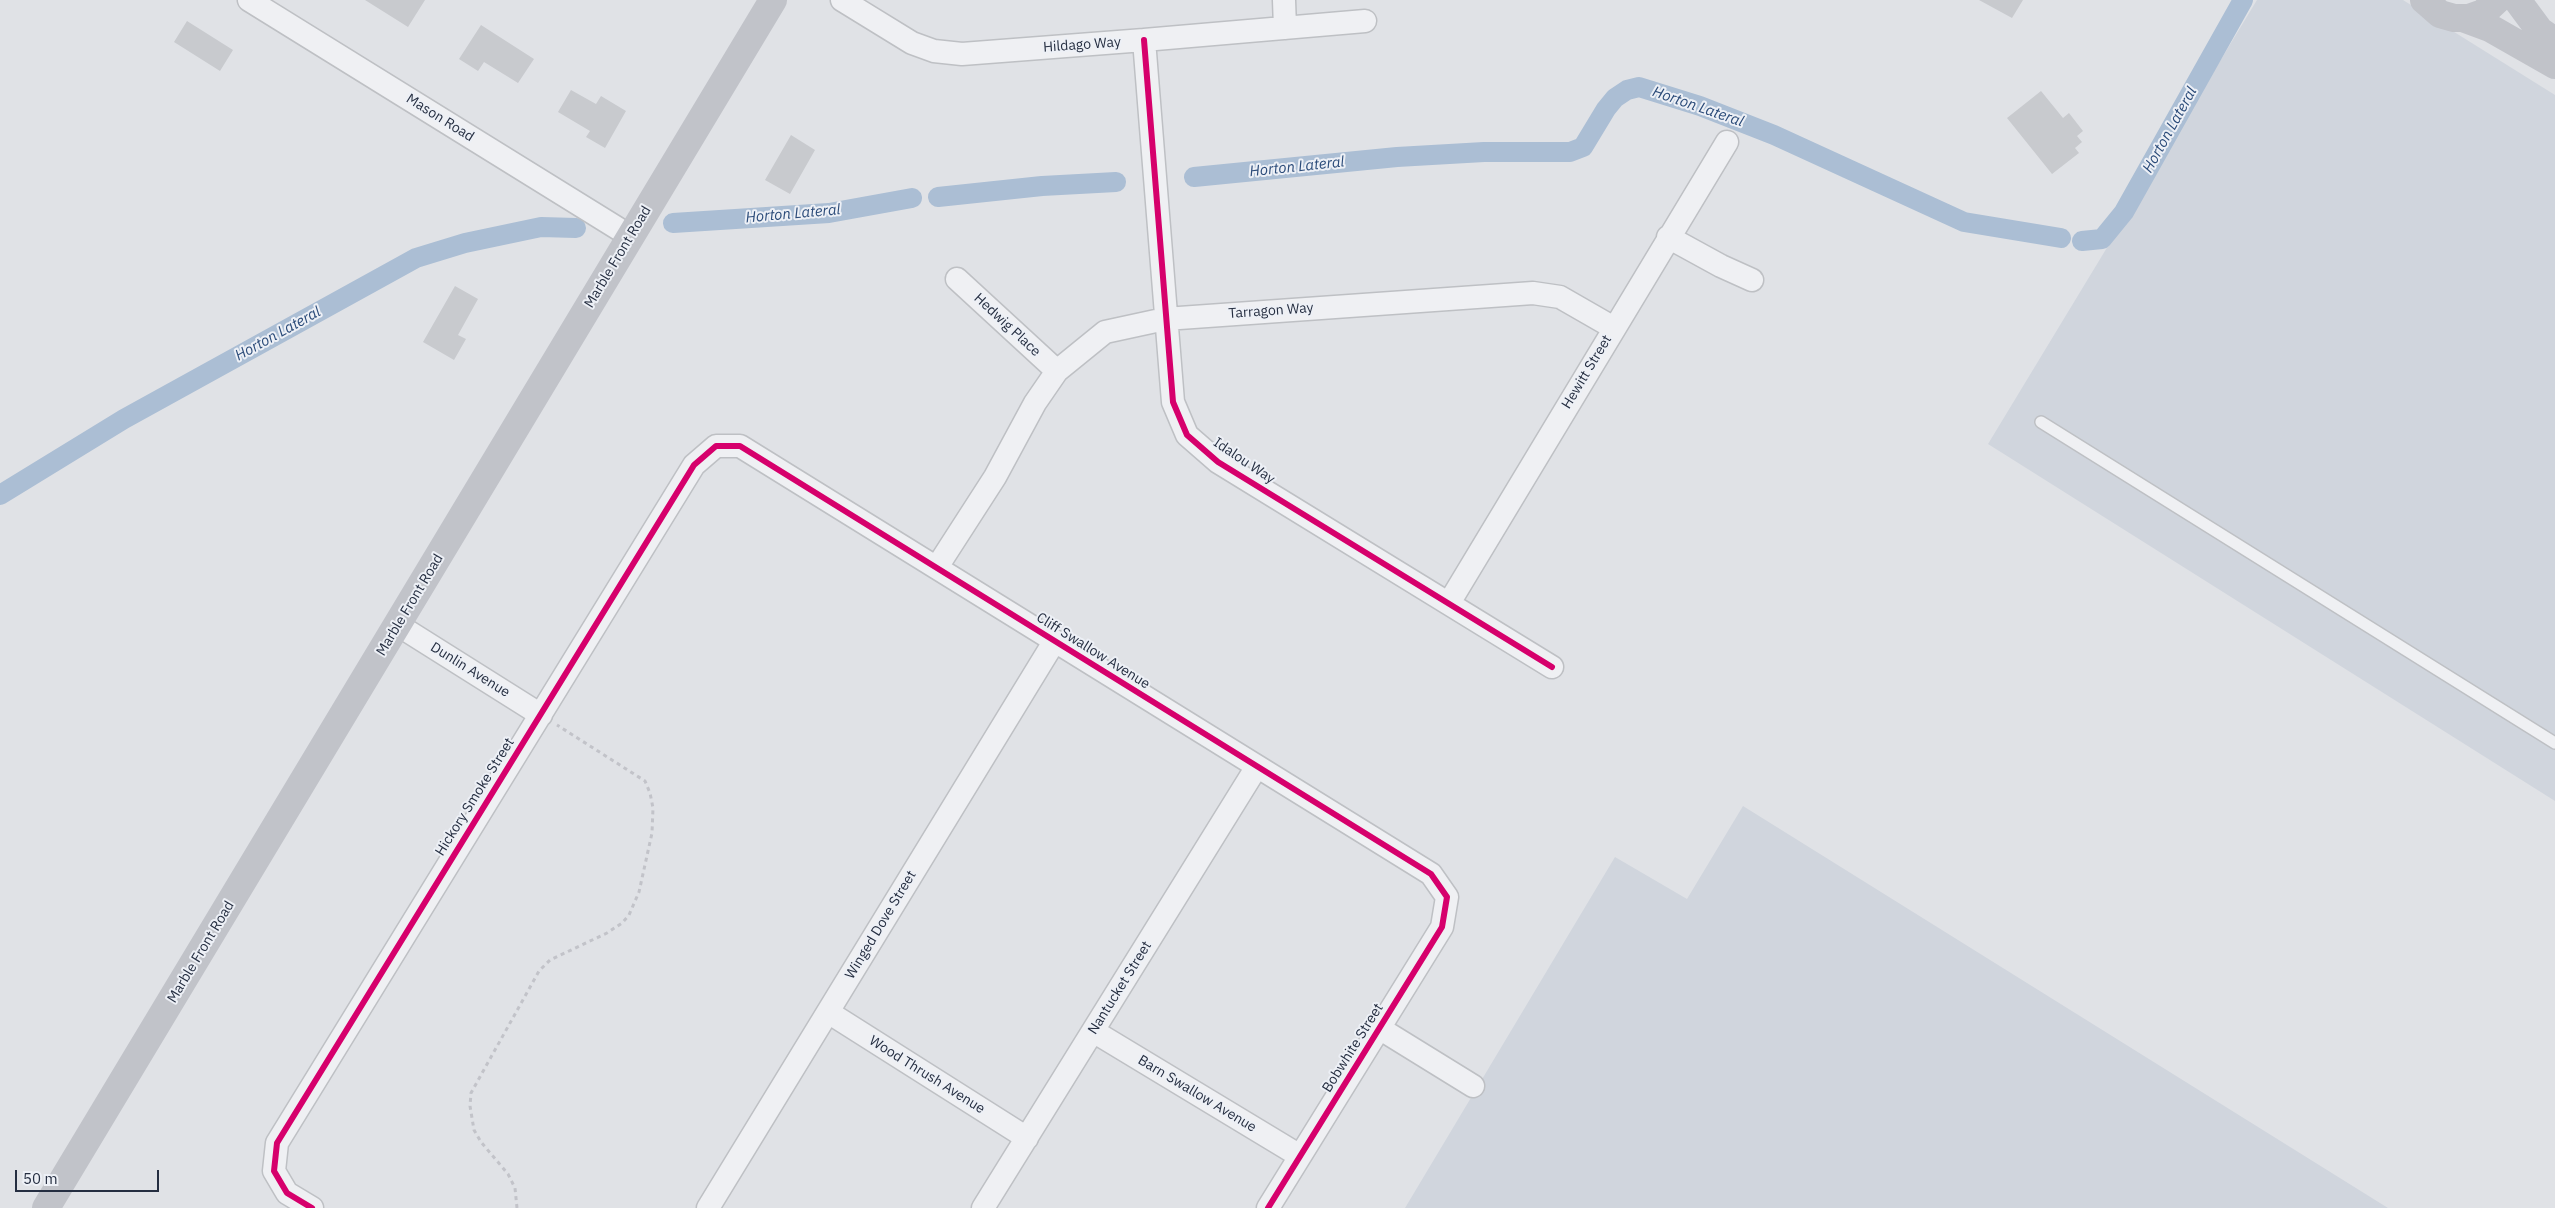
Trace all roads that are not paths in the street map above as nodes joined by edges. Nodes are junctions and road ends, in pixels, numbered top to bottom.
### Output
1 (249, 0) edge
2 (772, 0) edge
3 (842, 0) edge
4 (1284, 0) edge
5 (2424, 0) edge
6 (2497, 0) edge
7 (2517, 0) edge
8 (2463, 18) junction
9 (1365, 21) dead end
10 (1286, 28) junction
11 (1144, 40) junction
12 (2555, 41) edge
13 (2555, 65) edge
14 (1727, 142) dead end
15 (630, 236) junction
16 (1668, 237) junction
17 (957, 279) dead end
18 (1752, 280) dead end
19 (1165, 319) junction
20 (1614, 328) junction
21 (1057, 371) junction
22 (2041, 422) dead end
23 (716, 446) joint
24 (937, 567) junction
25 (1449, 603) junction
26 (398, 625) junction
27 (1054, 642) junction
28 (1552, 667) dead end
29 (547, 718) junction
30 (2555, 743) edge
31 (1256, 768) junction
32 (1447, 896) joint
33 (828, 1012) junction
34 (1379, 1028) junction
35 (1093, 1031) junction
36 (1473, 1086) dead end
37 (1027, 1138) junction
38 (1300, 1156) junction
39 (46, 1208) edge
40 (312, 1208) edge
41 (708, 1208) edge
42 (983, 1208) edge
43 (1268, 1208) edge

1 - 15 street, Mason Road
2 - 15 street, Marble Front Road
3 - 11 street, Hildago Way
4 - 10 street
5 - 8 street
6 - 8 street
7 - 12 street
8 - 13 street
9 - 10 street, Hildago Way
10 - 11 street, Hildago Way
11 - 19 street, Idalou Way
14 - 16 street, Hewitt Street
15 - 26 street, Marble Front Road
16 - 18 street
16 - 20 street, Hewitt Street
17 - 21 street, Hedwig Place
19 - 20 street, Tarragon Way
19 - 21 street, Tarragon Way
19 - 25 street, Idalou Way
20 - 25 street, Hewitt Street
21 - 24 street, Tarragon Way
22 - 30 lane
23 - 24 street, Cliff Swallow Avenue
23 - 29 street, Hickory Smoke Street
24 - 27 street, Cliff Swallow Avenue
25 - 28 street, Idalou Way
26 - 29 street, Dunlin Avenue
26 - 39 street, Marble Front Road
27 - 31 street, Cliff Swallow Avenue
27 - 33 street, Winged Dove Street
29 - 40 street, Hickory Smoke Street
31 - 32 street, Cliff Swallow Avenue
31 - 35 street, Nantucket Street
32 - 34 street, Bobwhite Street
33 - 37 street, Wood Thrush Avenue
33 - 41 street, Winged Dove Street
34 - 36 street
34 - 38 street, Bobwhite Street
35 - 37 street, Nantucket Street
35 - 38 street, Barn Swallow Avenue
37 - 42 street, Nantucket Street
38 - 43 street, Bobwhite Street

